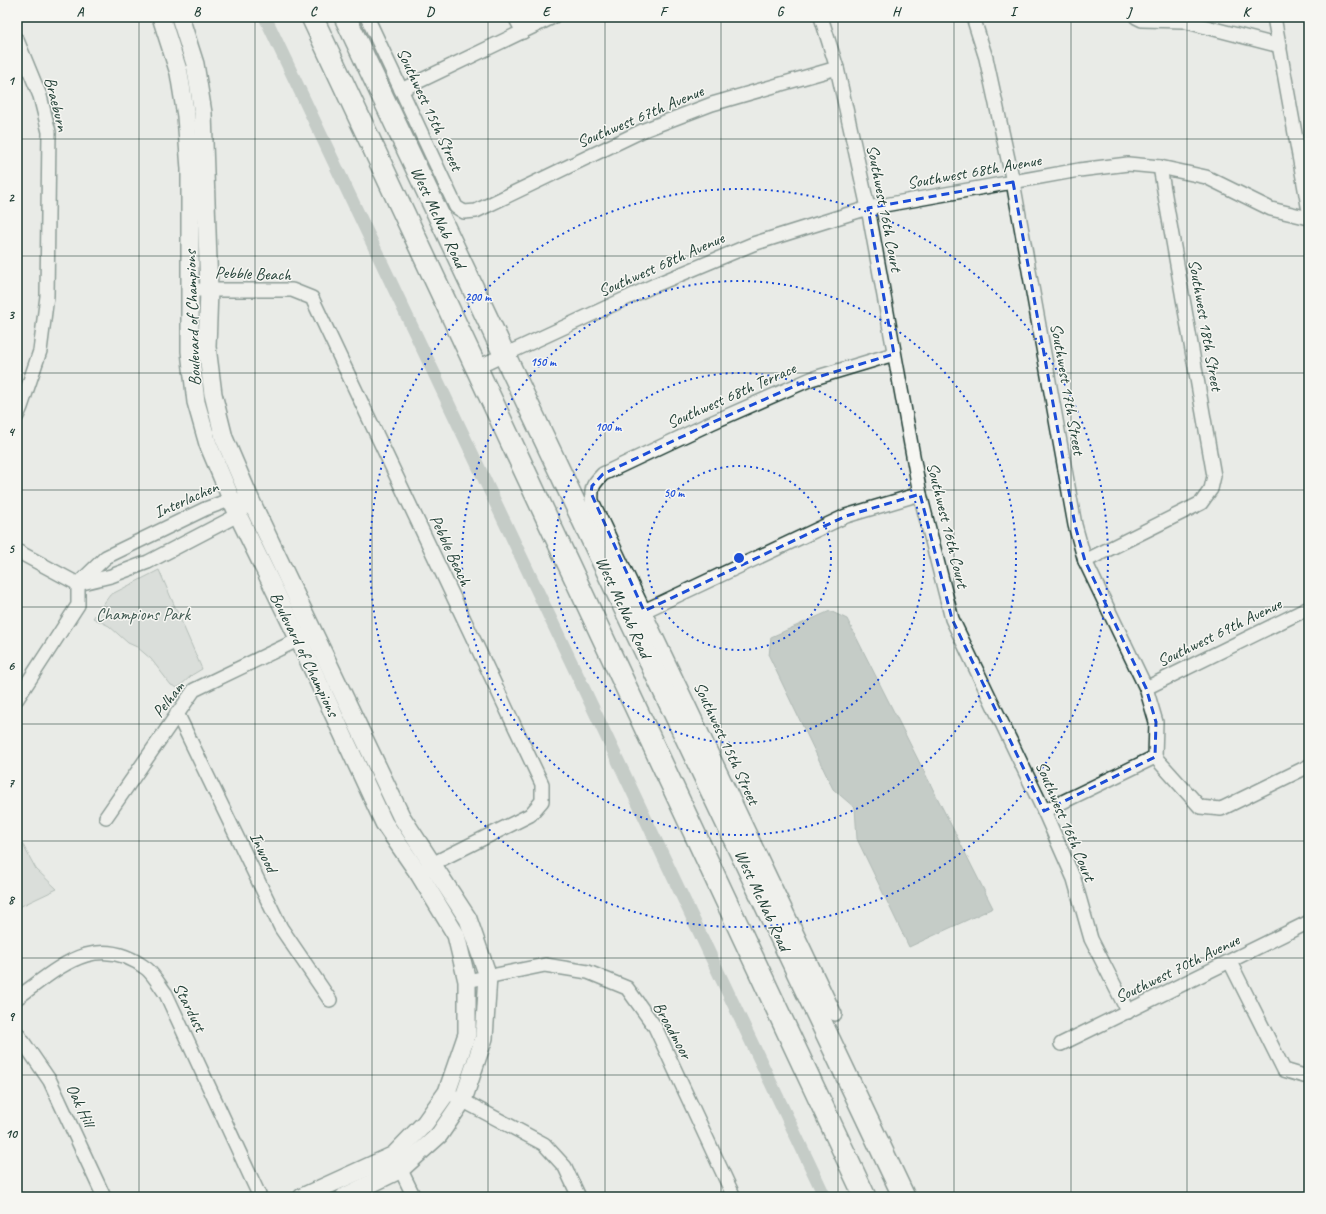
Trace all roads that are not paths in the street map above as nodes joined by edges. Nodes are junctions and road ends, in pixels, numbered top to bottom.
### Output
1 (161, 17) edge
2 (180, 17) edge
3 (312, 17) edge
4 (345, 17) edge
5 (367, 17) edge
6 (516, 17) edge
7 (553, 17) edge
8 (821, 17) edge
9 (973, 17) edge
10 (1136, 17) edge
11 (1274, 17) edge
12 (522, 32) junction
13 (17, 40) edge
14 (1280, 46) junction
15 (837, 68) junction
16 (401, 90) junction
17 (1160, 167) junction
18 (1013, 182) junction
19 (868, 208) junction
20 (1309, 211) edge
21 (464, 212) joint
22 (1309, 218) edge
23 (190, 290) junction
24 (209, 290) junction
25 (894, 354) junction
26 (504, 356) junction
27 (476, 368) junction
28 (17, 416) edge
29 (592, 486) joint
30 (920, 494) junction
31 (232, 499) junction
32 (251, 501) junction
33 (238, 515) junction
34 (17, 551) edge
35 (1085, 561) junction
36 (78, 584) junction
37 (1309, 608) edge
38 (644, 611) junction
39 (306, 636) junction
40 (1146, 688) junction
41 (17, 699) edge
42 (177, 713) junction
43 (1155, 757) junction
44 (1309, 766) edge
45 (1044, 811) junction
46 (106, 817) dead end
47 (426, 869) junction
48 (1309, 922) edge
49 (1230, 962) junction
50 (488, 976) junction
51 (467, 981) junction
52 (17, 998) edge
53 (330, 1000) dead end
54 (1128, 1012) junction
55 (835, 1014) dead end
56 (17, 1033) edge
57 (1061, 1044) dead end
58 (1307, 1075) edge
59 (447, 1092) junction
60 (463, 1100) junction
61 (397, 1162) junction
62 (104, 1197) edge
63 (260, 1197) edge
64 (302, 1197) edge
65 (344, 1197) edge
66 (414, 1197) edge
67 (579, 1197) edge
68 (734, 1197) edge
69 (866, 1197) edge
70 (904, 1197) edge

1 - 23 street, Boulevard of Champions
2 - 24 street, Boulevard of Champions
3 - 27 main road, West McNab Road
4 - 26 main road, West McNab Road
5 - 16 street, Southwest 15th Street
6 - 12 street
7 - 12 street
8 - 15 street, Southwest 16th Court
9 - 18 street, Southwest 17th Street
10 - 14 street
11 - 14 street
12 - 16 street
13 - 28 street, Braeburn
14 - 20 street
15 - 19 street, Southwest 16th Court
15 - 21 street, Southwest 67th Avenue
16 - 21 street, Southwest 15th Street
17 - 18 street, Southwest 68th Avenue
17 - 22 street, Southwest 68th Avenue
17 - 35 street, Southwest 18th Street
18 - 19 street, Southwest 68th Avenue
18 - 35 street, Southwest 17th Street
19 - 25 street, Southwest 16th Court
19 - 26 street, Southwest 68th Avenue
23 - 24 street, Pebble Beach
23 - 31 street, Boulevard of Champions
24 - 32 street, Boulevard of Champions
24 - 47 street, Pebble Beach
25 - 29 street, Southwest 68th Terrace
25 - 30 street, Southwest 16th Court
26 - 27 street, Southwest 68th Avenue
26 - 70 main road, West McNab Road
27 - 69 main road, West McNab Road
29 - 38 street, Southwest 15th Street
30 - 38 street
30 - 45 street, Southwest 16th Court
31 - 32 street, Interlachen
31 - 33 street, Boulevard of Champions
31 - 36 street, Interlachen
32 - 33 street
32 - 39 street, Boulevard of Champions
33 - 36 street
33 - 39 street, Boulevard of Champions
34 - 36 street
35 - 40 street, Southwest 17th Street
36 - 41 street
37 - 40 street, Southwest 69th Avenue
38 - 55 street, Southwest 15th Street
39 - 42 street, Pelham
39 - 47 street, Boulevard of Champions
40 - 43 street, Southwest 17th Street
42 - 46 street, Pelham
42 - 53 street, Inwood
43 - 44 street
43 - 45 street
45 - 54 street, Southwest 16th Court
47 - 50 street, Boulevard of Champions
47 - 51 street, Boulevard of Champions
48 - 49 street, Southwest 70th Avenue
49 - 54 street, Southwest 70th Avenue
49 - 58 street
50 - 51 street, Broadmoor
50 - 60 street, Boulevard of Champions
50 - 68 street, Broadmoor
51 - 59 street, Boulevard of Champions
52 - 63 street, Stardust
54 - 57 street, Southwest 70th Avenue
56 - 62 street, Oak Hill
59 - 60 street
59 - 61 street, Boulevard of Champions
60 - 61 street, Boulevard of Champions
60 - 67 street
61 - 64 street, Boulevard of Champions
61 - 65 street, Boulevard of Champions
61 - 66 street

